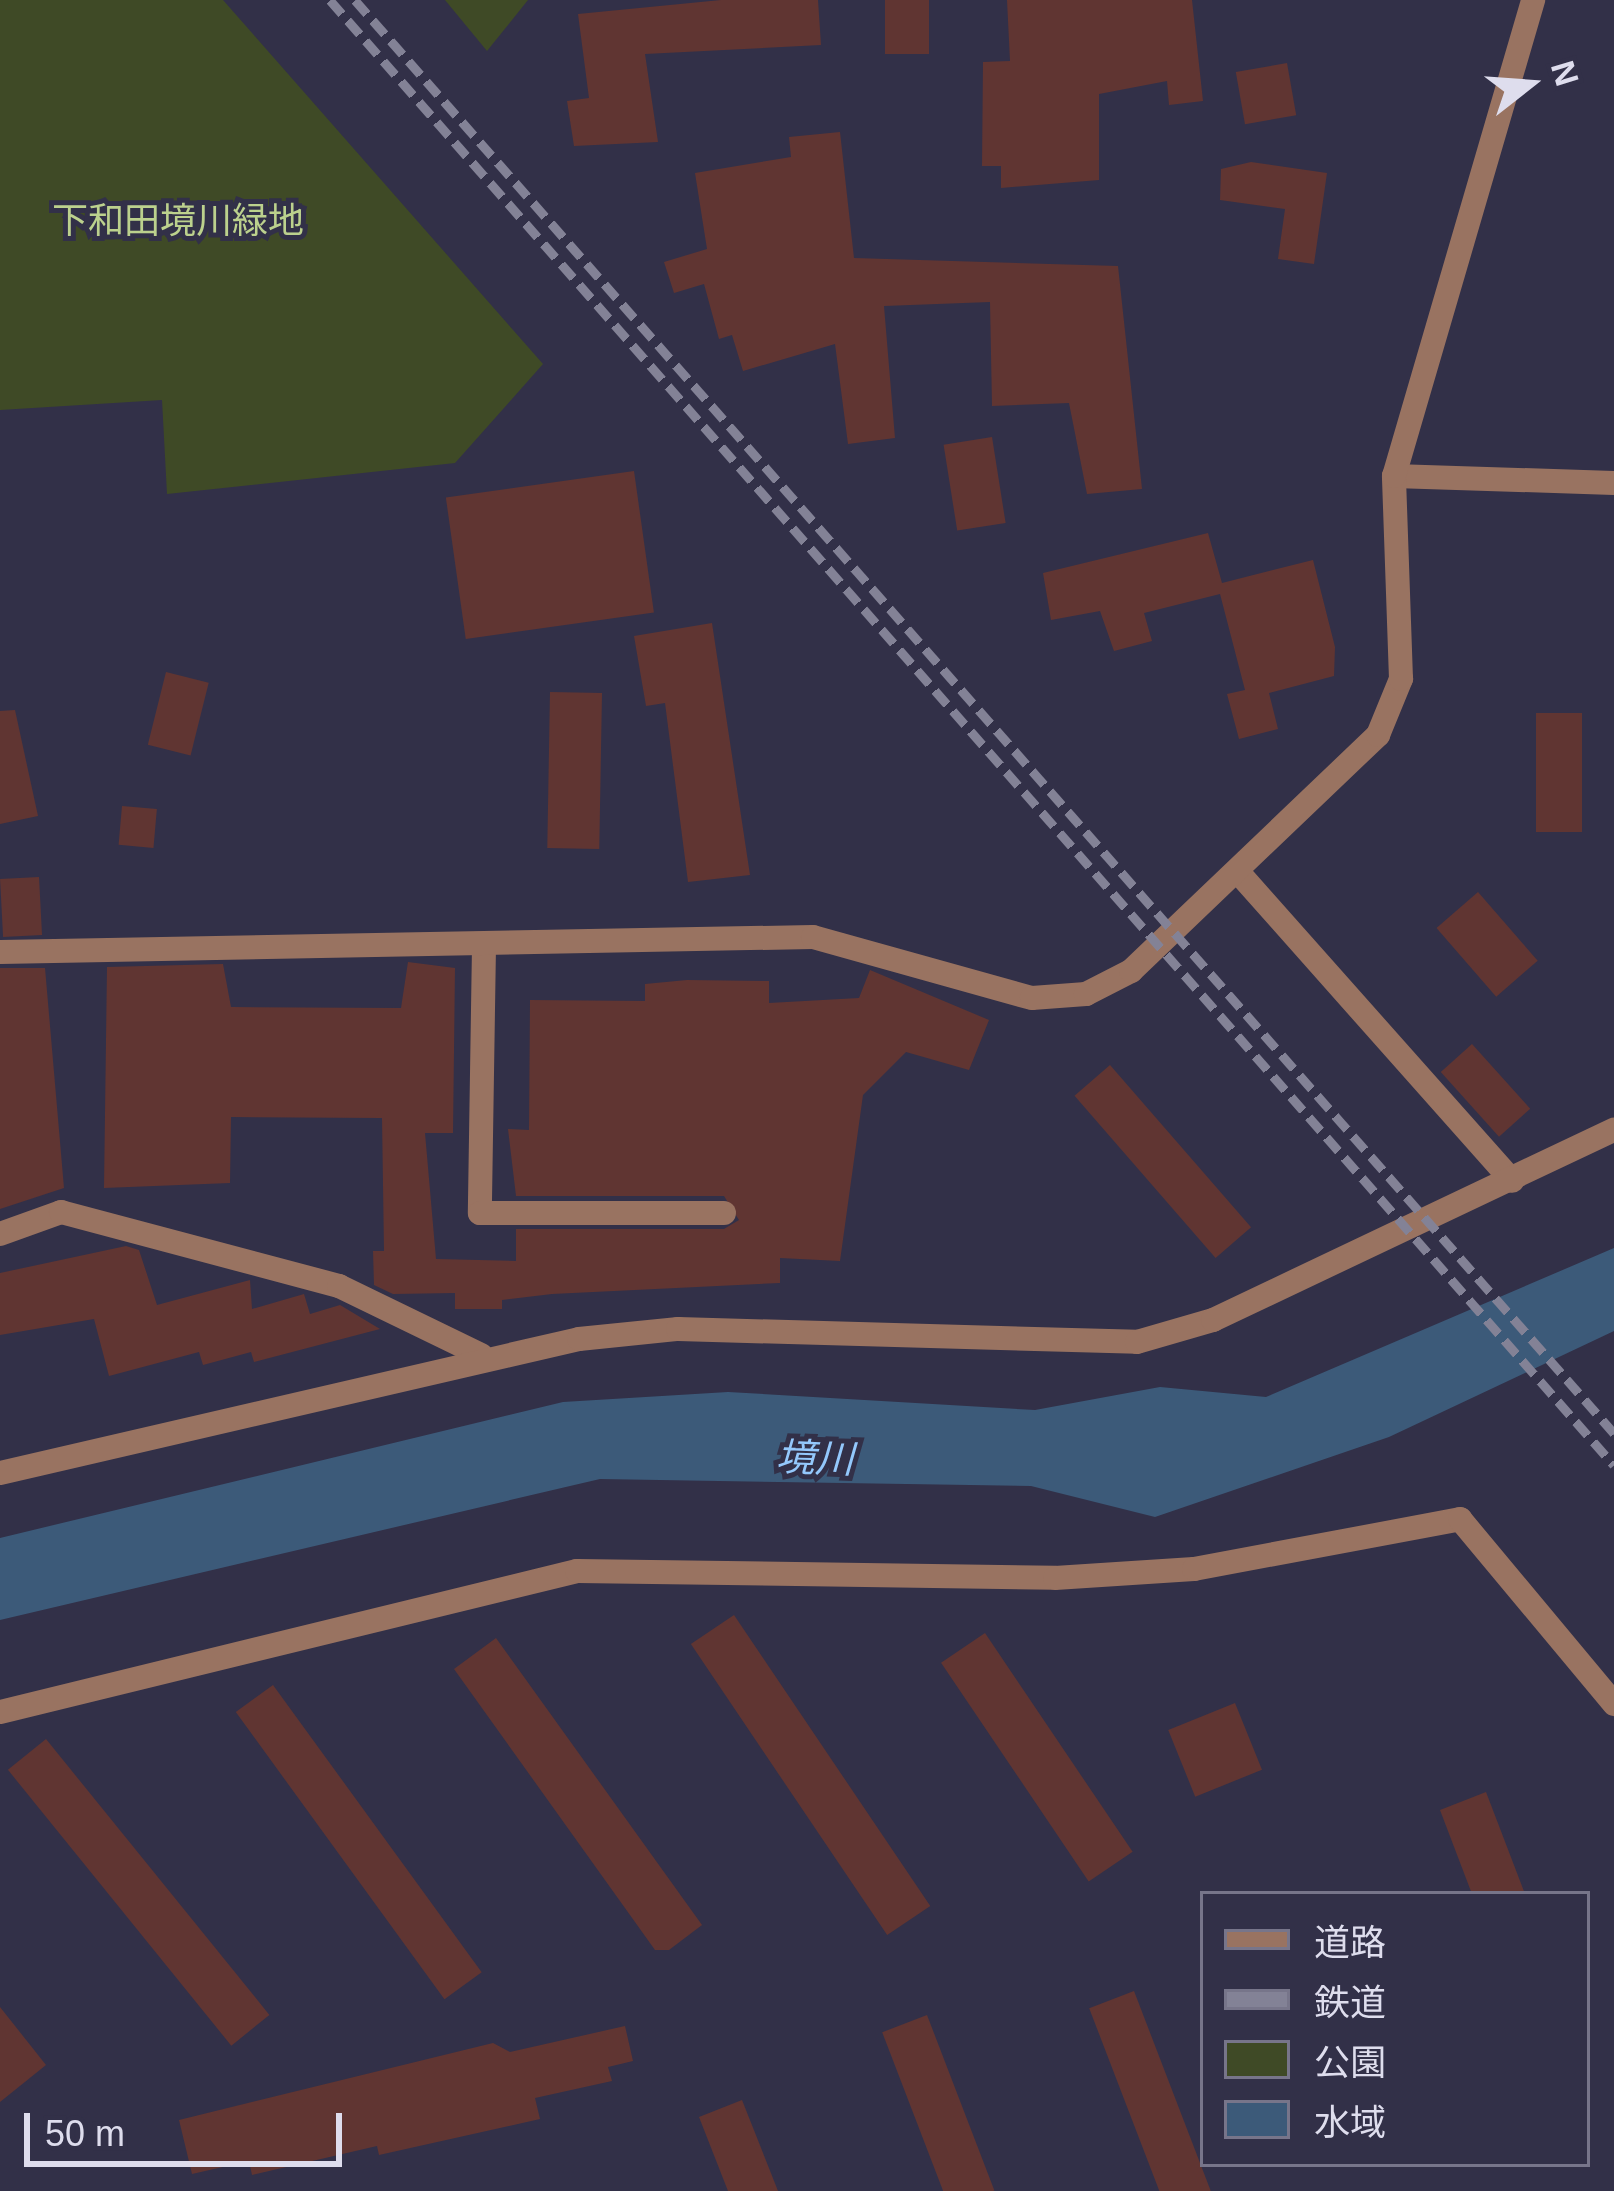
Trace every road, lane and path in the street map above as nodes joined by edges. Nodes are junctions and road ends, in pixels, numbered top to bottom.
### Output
1 (1533, 0) edge
2 (1394, 476) junction
3 (1614, 483) edge
4 (1238, 872) junction
5 (484, 946) junction
6 (0, 952) edge
7 (1614, 1130) edge
8 (1511, 1180) junction
9 (724, 1213) dead end
10 (0, 1234) edge
11 (481, 1355) junction
12 (0, 1473) edge
13 (1614, 1704) edge
14 (0, 1712) edge

1 - 2 street
2 - 3 street
2 - 4 street
4 - 5 street
4 - 8 street
5 - 6 street
5 - 9 street
7 - 8 street
8 - 11 street
10 - 11 street
11 - 12 street
13 - 14 street

